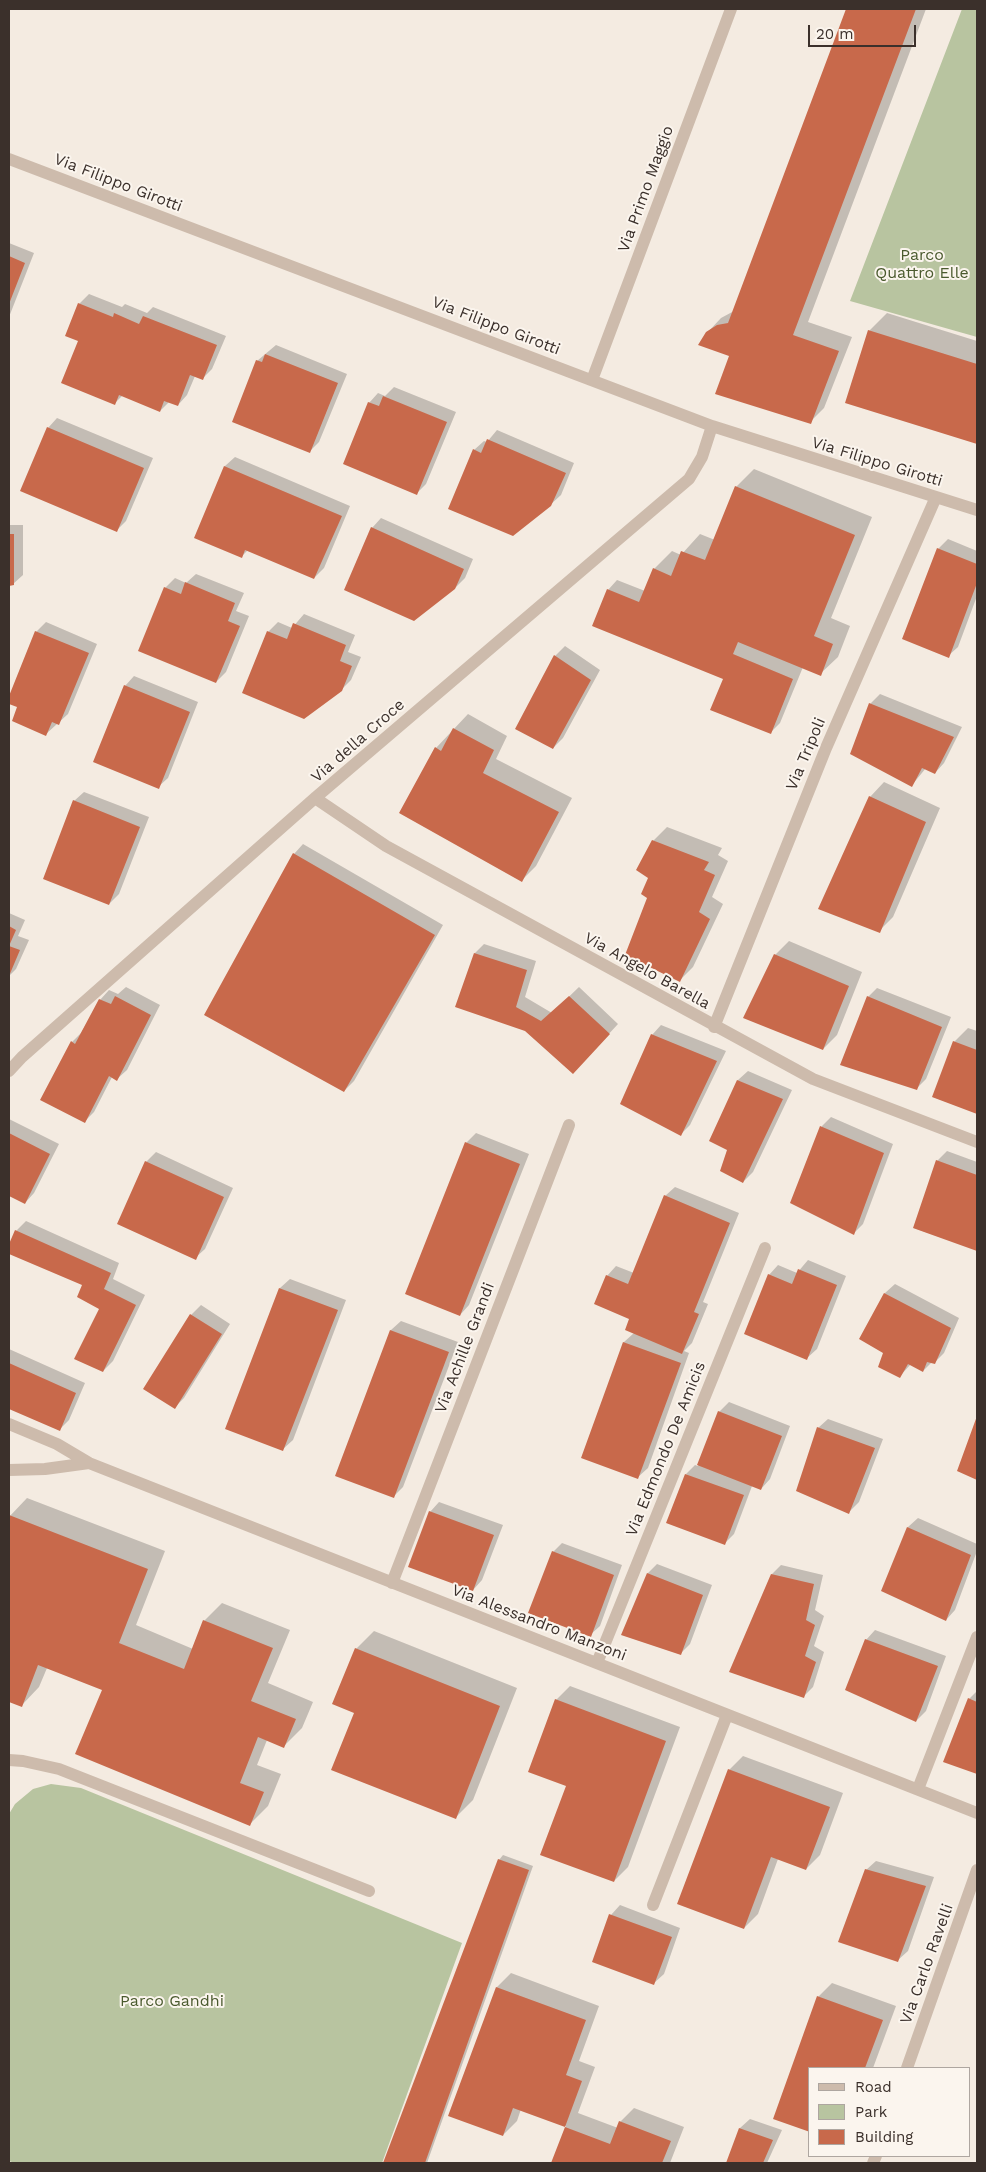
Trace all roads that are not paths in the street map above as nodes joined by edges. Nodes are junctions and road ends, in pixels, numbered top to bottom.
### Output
1 (731, 9) edge
2 (9, 159) edge
3 (592, 380) junction
4 (712, 426) junction
5 (936, 497) junction
6 (977, 510) edge
7 (315, 798) junction
8 (714, 1026) junction
9 (9, 1071) edge
10 (569, 1125) dead end
11 (977, 1142) edge
12 (765, 1248) dead end
13 (9, 1424) edge
14 (89, 1463) junction
15 (9, 1470) edge
16 (392, 1583) junction
17 (977, 1637) edge
18 (597, 1663) junction
19 (727, 1715) junction
20 (9, 1760) edge
21 (918, 1789) junction
22 (977, 1813) edge
23 (977, 1870) edge
24 (369, 1891) dead end
25 (652, 1905) dead end
26 (907, 2067) edge

1 - 3 street, Via Primo Maggio
2 - 3 street, Via Filippo Girotti
3 - 4 street, Via Filippo Girotti
4 - 5 street, Via Filippo Girotti
4 - 7 street, Via della Croce
5 - 6 street, Via Filippo Girotti
5 - 8 street, Via Tripoli
7 - 8 street, Via Angelo Barella
7 - 9 street, Via della Croce
8 - 11 street, Via Angelo Barella
10 - 16 street, Via Achille Grandi
12 - 18 street, Via Edmondo De Amicis
13 - 14 street, Via Alessandro Manzoni
14 - 15 street, Via Alessandro Manzoni
14 - 16 street, Via Alessandro Manzoni
16 - 18 street, Via Alessandro Manzoni
17 - 21 street
18 - 19 street, Via Alessandro Manzoni
19 - 21 street, Via Alessandro Manzoni
19 - 25 street
20 - 24 street
21 - 22 street, Via Alessandro Manzoni
23 - 26 street, Via Carlo Ravelli

